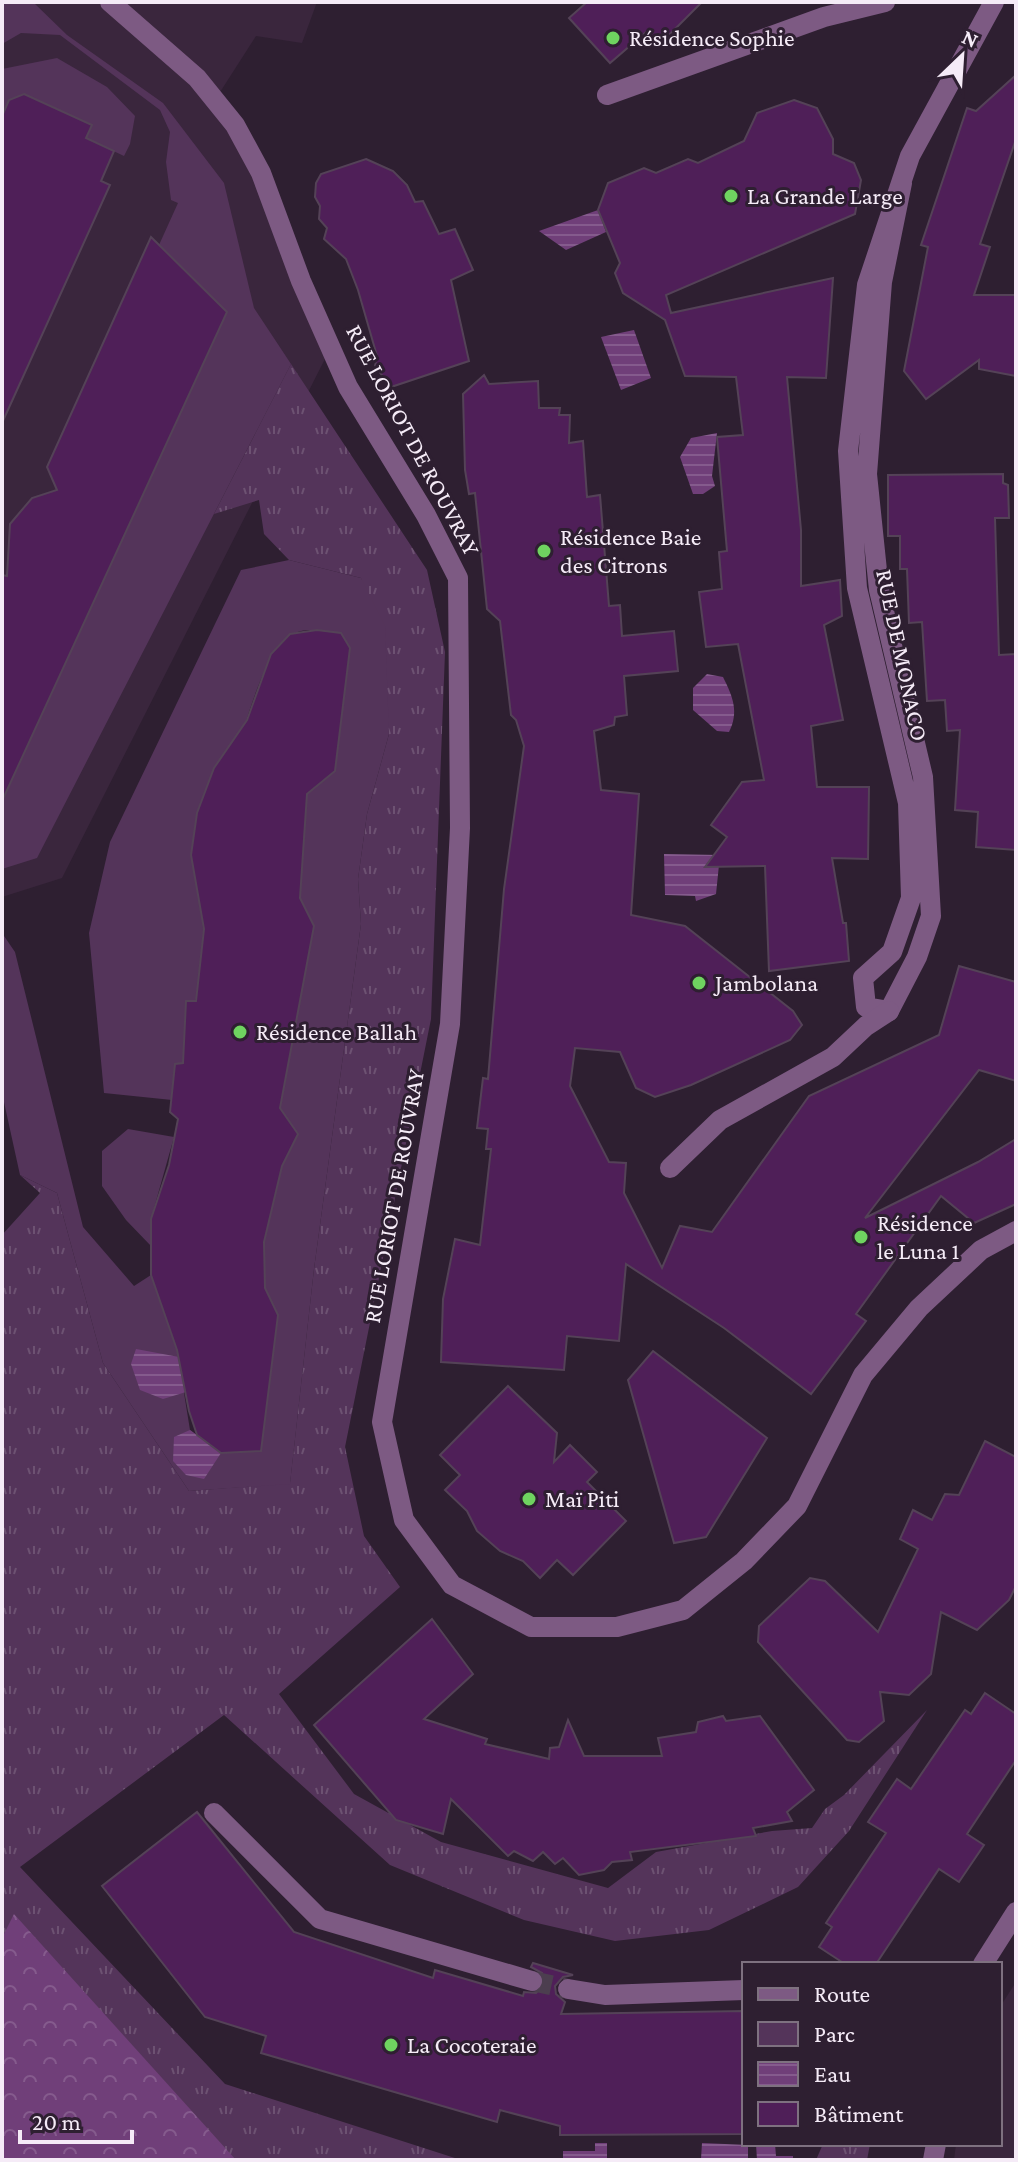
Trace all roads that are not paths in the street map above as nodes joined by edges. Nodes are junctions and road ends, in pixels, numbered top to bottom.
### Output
1 (110, 2) edge
2 (885, 2) edge
3 (994, 2) edge
4 (607, 95) dead end
5 (902, 183) junction
6 (889, 1011) junction
7 (670, 1168) dead end
8 (1016, 1231) edge
9 (214, 1813) dead end
10 (1016, 1912) edge
11 (984, 1962) edge
12 (532, 1981) tunnel mouth
13 (568, 1989) tunnel mouth
14 (742, 1990) edge

1 - 8 street, RUE LORIOT DE ROUVRAY
2 - 4 street
3 - 5 street, RUE DE MONACO
5 - 6 street, RUE DE MONACO
5 - 6 street, RUE DE MONACO
6 - 7 street, RUE DE MONACO
9 - 12 street
10 - 11 street
13 - 14 street

